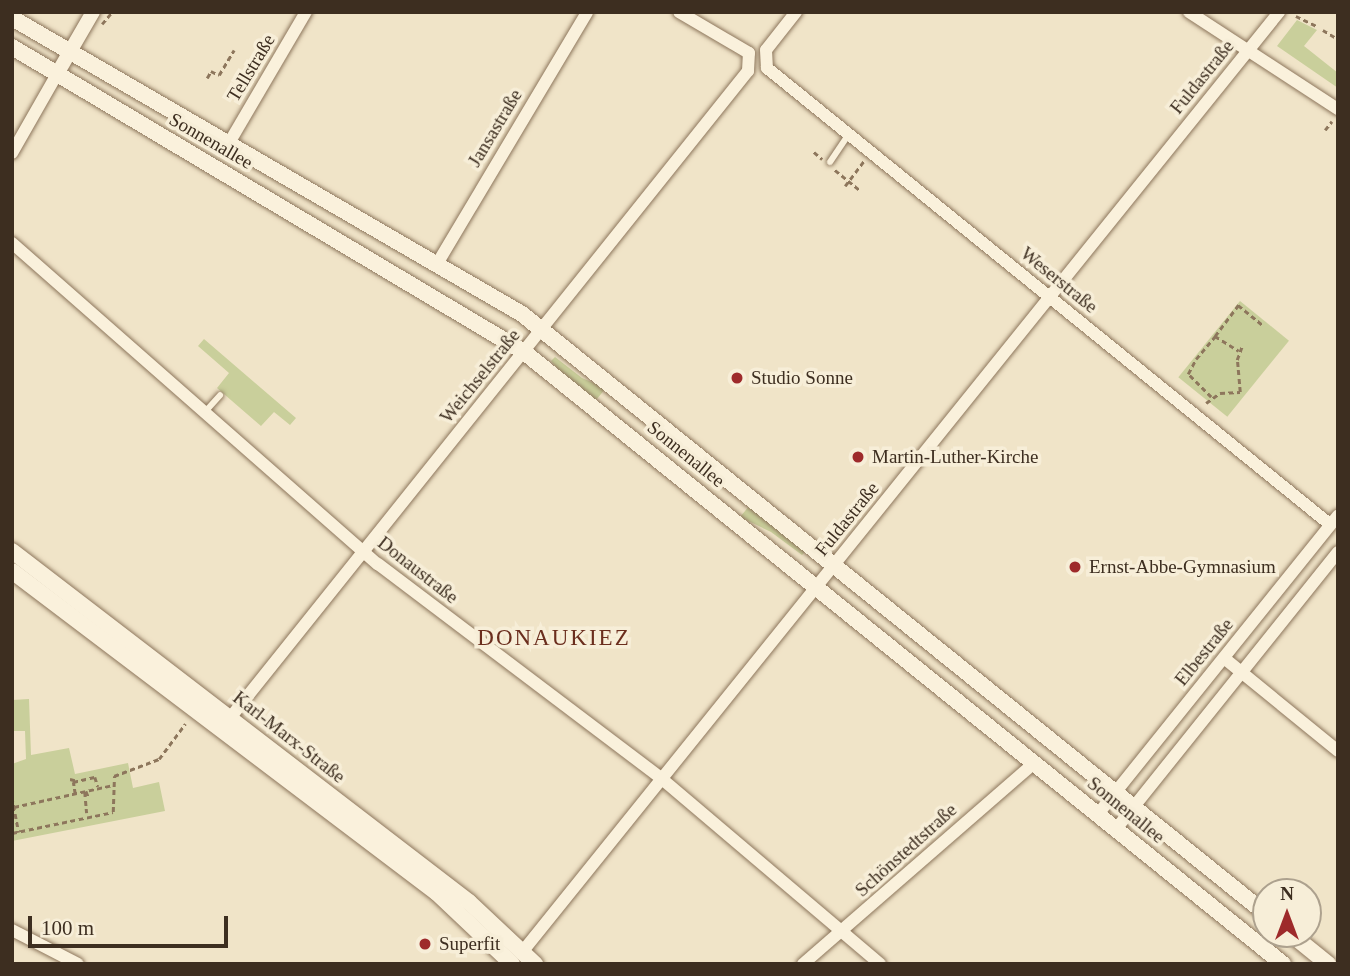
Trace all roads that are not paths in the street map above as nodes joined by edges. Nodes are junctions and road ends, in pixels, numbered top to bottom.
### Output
1 (93, 12) edge
2 (306, 12) edge
3 (587, 12) edge
4 (679, 12) edge
5 (796, 12) edge
6 (1189, 12) edge
7 (1279, 12) edge
8 (12, 18) edge
9 (12, 47) edge
10 (1249, 50) junction
11 (71, 51) junction
12 (57, 74) junction
13 (118, 77) junction
14 (103, 102) junction
15 (1335, 115) edge
16 (848, 134) junction
17 (229, 143) junction
18 (12, 153) edge
19 (829, 164) road end
20 (12, 243) edge
21 (437, 264) junction
22 (1050, 298) junction
23 (542, 328) junction
24 (524, 352) junction
25 (220, 395) dead end
26 (202, 415) junction
27 (1333, 518) edge
28 (12, 551) edge
29 (364, 552) junction
30 (1338, 552) edge
31 (834, 565) junction
32 (12, 571) edge
33 (818, 585) junction
34 (1224, 658) junction
35 (1241, 673) junction
36 (226, 723) junction
37 (1338, 751) edge
38 (1034, 763) junction
39 (662, 779) junction
40 (1115, 792) junction
41 (1133, 806) junction
42 (1098, 814) junction
43 (1116, 829) junction
44 (1252, 903) edge
45 (12, 930) edge
46 (842, 931) junction
47 (1308, 948) edge
48 (525, 957) edge
49 (78, 964) edge
50 (512, 964) edge
51 (535, 964) edge
52 (803, 964) edge
53 (880, 964) edge
54 (1283, 964) edge
55 (1328, 964) edge

1 - 11 street
2 - 17 street, Tellstraße
3 - 21 street, Jansastraße
4 - 23 street, Weichselstraße
5 - 16 street, Weserstraße
6 - 10 street
7 - 10 street, Fuldastraße
8 - 11 main road, Sonnenallee
9 - 12 main road, Sonnenallee
10 - 15 street
10 - 22 street, Fuldastraße
11 - 12 street
11 - 13 main road, Sonnenallee
12 - 14 main road, Sonnenallee
12 - 18 street
13 - 14 main road
13 - 17 main road, Sonnenallee
14 - 24 main road, Sonnenallee
16 - 19 lane
16 - 22 street, Weserstraße
17 - 21 main road, Sonnenallee
20 - 26 street, Donaustraße
21 - 23 main road, Sonnenallee
22 - 27 street, Weserstraße
22 - 31 street, Fuldastraße
23 - 24 street, Weichselstraße
23 - 31 main road, Sonnenallee
24 - 29 street, Weichselstraße
24 - 33 main road, Sonnenallee
25 - 26 lane
26 - 29 street, Donaustraße
27 - 34 street, Elbestraße
28 - 36 main road, Karl-Marx-Straße
29 - 36 street, Weichselstraße
29 - 39 street, Donaustraße
30 - 35 street
31 - 33 street, Fuldastraße
31 - 40 main road, Sonnenallee
32 - 36 main road, Karl-Marx-Straße
33 - 38 main road, Sonnenallee
33 - 39 street, Fuldastraße
34 - 35 street
34 - 40 street, Elbestraße
35 - 37 street
35 - 41 street
36 - 48 main road, Karl-Marx-Straße
36 - 50 main road, Karl-Marx-Straße
38 - 42 main road, Sonnenallee
38 - 46 street, Schönstedtstraße
39 - 46 street, Donaustraße
39 - 48 street, Fuldastraße
40 - 41 main road, Sonnenallee
40 - 42 street, Elbestraße
41 - 43 street
41 - 44 main road, Sonnenallee
42 - 43 main road, Sonnenallee
43 - 54 main road, Sonnenallee
45 - 49 street
46 - 52 street, Schönstedtstraße
46 - 53 street, Donaustraße
47 - 55 main road
48 - 51 main road, Karl-Marx-Straße

